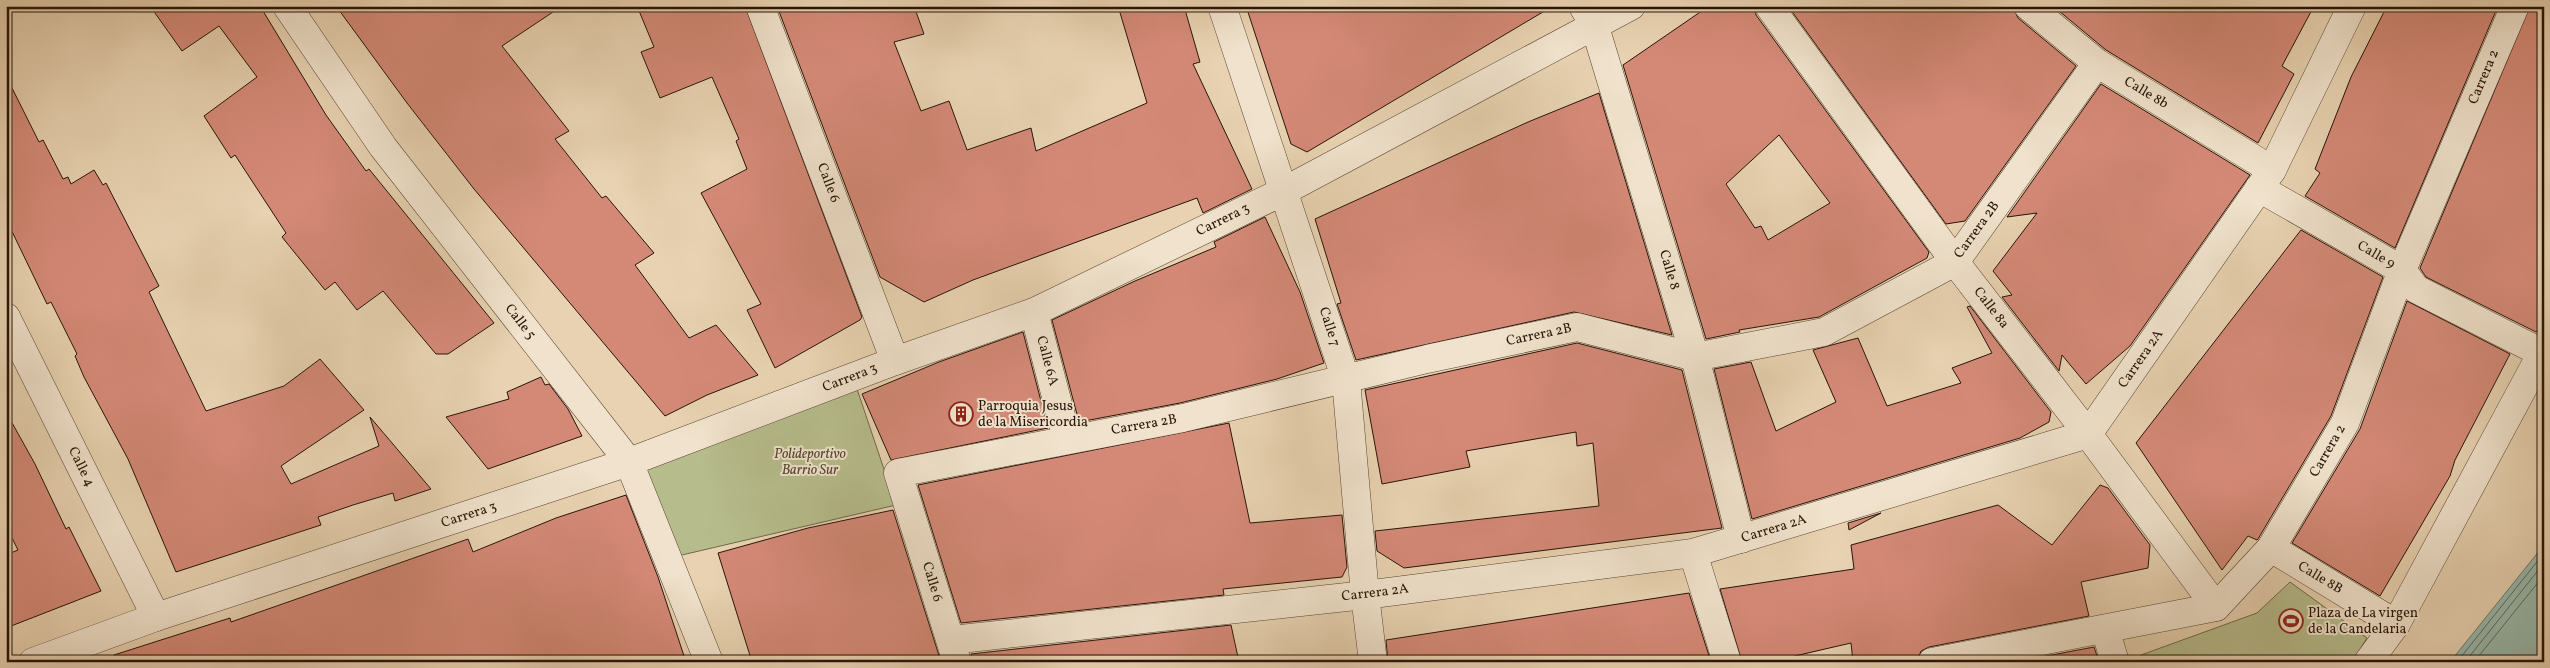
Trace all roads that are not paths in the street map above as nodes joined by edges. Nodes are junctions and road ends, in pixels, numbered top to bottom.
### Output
1 (287, 6) edge
2 (760, 6) edge
3 (1222, 6) edge
4 (1630, 6) edge
5 (1769, 6) edge
6 (2352, 6) edge
7 (2515, 6) edge
8 (2036, 9) edge
9 (1589, 16) edge
10 (2097, 63) junction
11 (2266, 179) junction
12 (1284, 191) junction
13 (1955, 262) junction
14 (2402, 270) junction
15 (1034, 312) junction
16 (6, 317) edge
17 (2543, 351) edge
18 (1695, 357) junction
19 (895, 361) junction
20 (1346, 380) junction
21 (2088, 434) junction
22 (1067, 439) junction
23 (629, 462) junction
24 (898, 473) joint
25 (1741, 539) junction
26 (2271, 548) junction
27 (1693, 553) junction
28 (1365, 595) junction
29 (2216, 607) junction
30 (156, 618) junction
31 (2396, 624) junction
32 (2105, 629) junction
33 (954, 651) edge
34 (33, 662) edge
35 (709, 662) edge
36 (1374, 662) edge
37 (1727, 662) edge
38 (1932, 662) edge
39 (2115, 662) edge
40 (2368, 662) edge

1 - 23 street, Calle 5
2 - 19 street, Calle 6
3 - 12 street, Calle 7
4 - 9 street, Carrera 3
5 - 13 street, Calle 8a
6 - 11 street, Carrera 2A
7 - 14 street, Carrera 2
8 - 10 street, Calle 8b
9 - 12 street, Carrera 3
9 - 18 street, Calle 8
10 - 11 street, Calle 8b
10 - 13 street, Carrera 2B
11 - 14 street, Calle 9
11 - 21 street, Carrera 2A
12 - 15 street, Carrera 3
12 - 20 street, Calle 7
13 - 18 street, Carrera 2B
13 - 21 street, Calle 8a
14 - 17 street, Calle 9
14 - 26 street, Carrera 2
15 - 19 street, Carrera 3
15 - 22 street, Calle 6A
16 - 30 street, Calle 4
17 - 31 street
18 - 20 street, Carrera 2B
18 - 25 street, Calle 8
19 - 23 street, Carrera 3
20 - 22 street, Carrera 2B
20 - 28 street, Calle 7
21 - 25 street, Carrera 2A
21 - 29 street, Calle 8a
22 - 24 street, Carrera 2B
23 - 30 street, Carrera 3
23 - 35 street, Calle 5
24 - 33 street, Calle 6
25 - 27 street, Carrera 2A
26 - 29 street, Carrera 2
26 - 31 street, Calle 8B
27 - 28 street, Carrera 2A
27 - 37 street
28 - 33 street, Carrera 2A
28 - 36 street, Calle 7
29 - 32 street
30 - 34 street, Carrera 3
31 - 40 street
32 - 38 street
32 - 39 street

